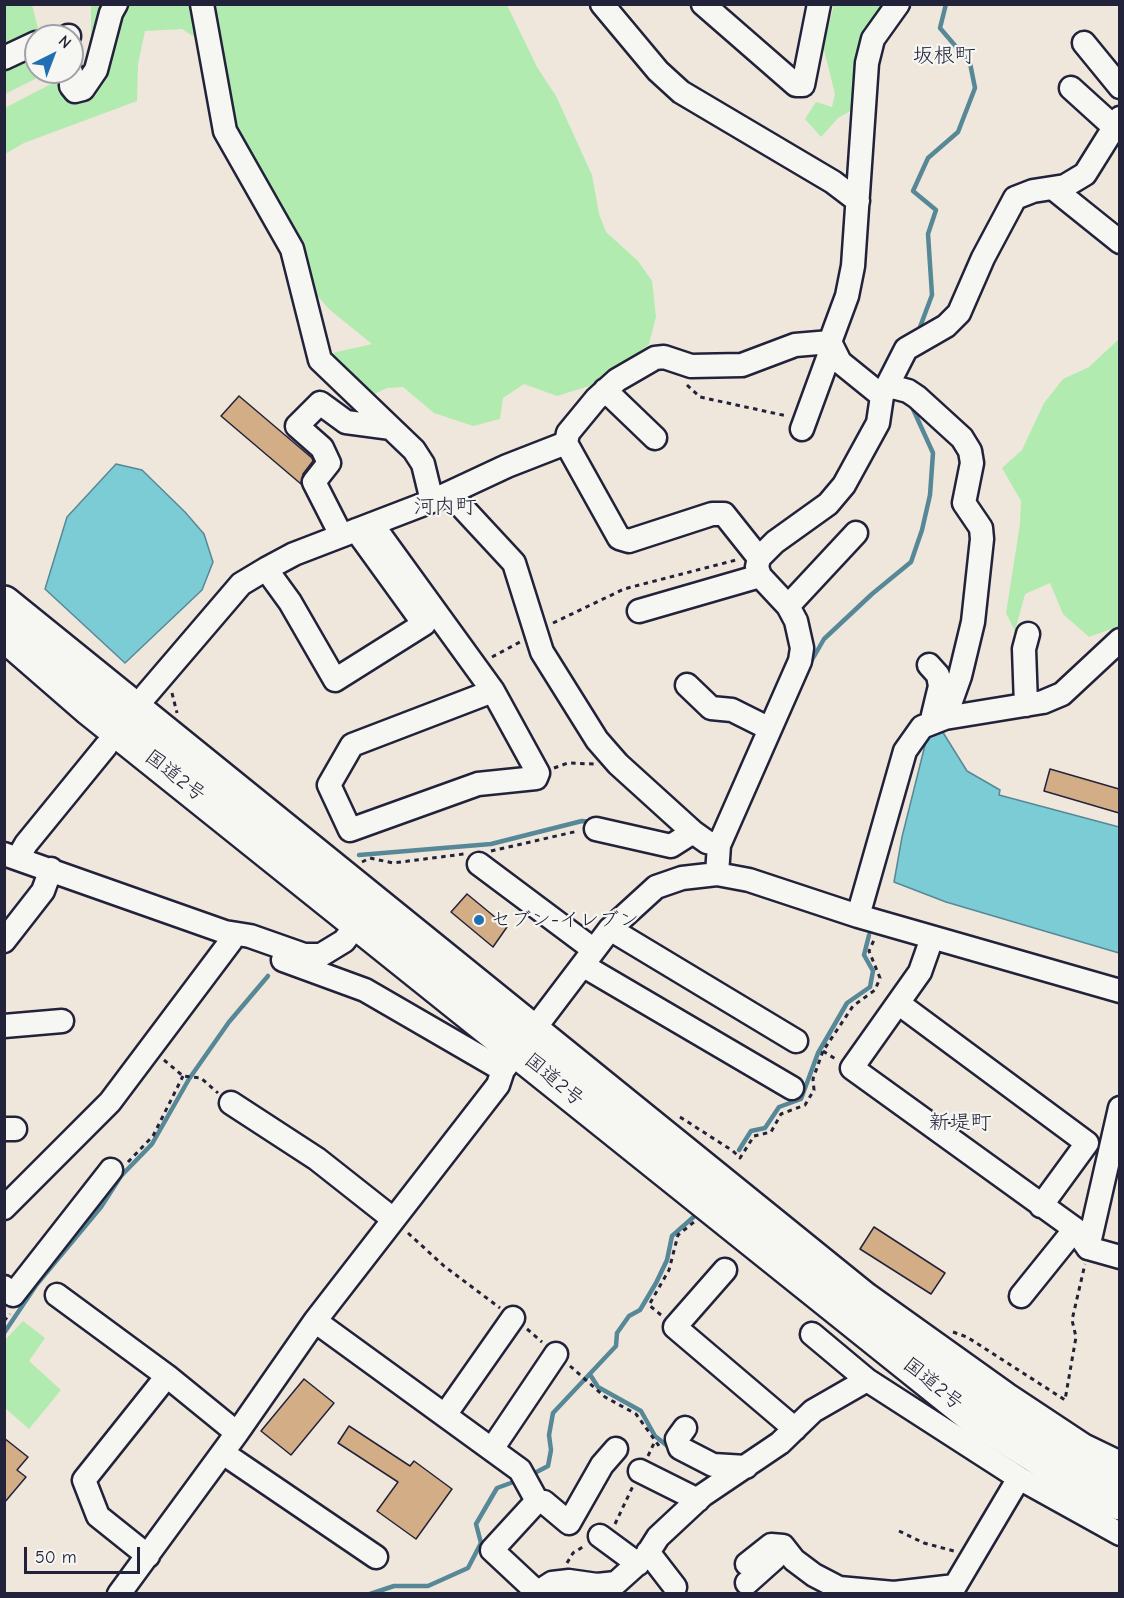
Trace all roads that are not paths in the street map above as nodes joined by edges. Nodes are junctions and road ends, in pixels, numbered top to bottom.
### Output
1 (116, 4) edge
2 (202, 4) edge
3 (602, 4) edge
4 (703, 4) edge
5 (819, 4) edge
6 (898, 4) edge
7 (1084, 43) dead end
8 (24, 49) edge
9 (4, 58) edge
10 (71, 84) edge
11 (1119, 87) edge
12 (1071, 88) dead end
13 (1116, 131) edge
14 (1054, 189) junction
15 (858, 201) junction
16 (1119, 242) edge
17 (832, 348) junction
18 (605, 390) junction
19 (886, 391) junction
20 (803, 424) road end
21 (391, 428) junction
22 (655, 438) dead end
23 (566, 443) junction
24 (441, 497) junction
25 (356, 530) junction
26 (856, 533) dead end
27 (759, 563) junction
28 (267, 568) junction
29 (4, 603) edge
30 (788, 606) junction
31 (639, 611) dead end
32 (4, 634) edge
33 (1028, 634) dead end
34 (1119, 640) edge
35 (929, 665) dead end
36 (687, 685) dead end
37 (493, 692) junction
38 (146, 695) dead end
39 (1026, 705) junction
40 (939, 720) junction
41 (770, 729) junction
42 (106, 747) dead end
43 (596, 830) road end
44 (693, 832) junction
45 (719, 845) junction
46 (11, 856) edge
47 (483, 857) road end
48 (51, 869) junction
49 (717, 874) junction
50 (366, 912) junction
51 (858, 916) junction
52 (610, 929) junction
53 (228, 937) junction
54 (932, 938) junction
55 (4, 941) edge
56 (589, 958) junction
57 (1119, 991) edge
58 (898, 1003) junction
59 (62, 1022) dead end
60 (4, 1026) edge
61 (795, 1041) dead end
62 (519, 1051) junction
63 (792, 1088) dead end
64 (231, 1103) dead end
65 (1119, 1108) edge
66 (111, 1170) dead end
67 (1041, 1206) junction
68 (4, 1208) edge
69 (393, 1219) junction
70 (1075, 1229) junction
71 (1088, 1248) junction
72 (1119, 1257) edge
73 (725, 1270) dead end
74 (4, 1287) edge
75 (57, 1295) dead end
76 (1021, 1296) dead end
77 (513, 1318) dead end
78 (315, 1321) junction
79 (812, 1334) dead end
80 (556, 1354) dead end
81 (167, 1376) junction
82 (867, 1380) junction
83 (445, 1415) junction
84 (685, 1428) dead end
85 (795, 1429) junction
86 (237, 1433) junction
87 (492, 1449) junction
88 (616, 1449) dead end
89 (223, 1453) junction
90 (746, 1467) junction
91 (1119, 1469) edge
92 (640, 1471) road end
93 (1019, 1478) junction
94 (528, 1484) junction
95 (698, 1500) junction
96 (1119, 1503) edge
97 (1119, 1534) edge
98 (600, 1536) road end
99 (148, 1556) junction
100 (376, 1557) dead end
101 (643, 1558) junction
102 (747, 1573) dead end
103 (675, 1587) dead end
104 (119, 1593) edge
105 (536, 1593) edge

1 - 10 street
2 - 21 street
3 - 15 street
4 - 5 street
6 - 15 street
7 - 11 street
8 - 9 street
12 - 13 street
13 - 14 street
14 - 16 street
14 - 19 street
15 - 17 street
17 - 18 street
17 - 19 street
17 - 20 street
18 - 22 street
18 - 23 street
19 - 27 street
19 - 40 street
21 - 24 street
21 - 25 street
23 - 24 street
23 - 27 street
24 - 25 street
24 - 44 street
25 - 28 street
25 - 28 street
25 - 37 street
26 - 30 street
27 - 30 street
27 - 31 street
28 - 38 street
29 - 50 highway, 国道2号
30 - 41 street
32 - 50 highway, 国道2号
33 - 39 street
34 - 39 street
35 - 40 street
36 - 41 street
37 - 37 street
39 - 40 street
40 - 51 street
41 - 45 street
42 - 46 street
43 - 44 street
44 - 45 street
45 - 49 street
46 - 48 street
47 - 56 street
48 - 53 street
48 - 55 street
49 - 51 street
49 - 52 street
50 - 53 street
50 - 62 highway, 国道2号
51 - 54 street
52 - 56 street
52 - 61 street
53 - 62 street
53 - 68 street
54 - 57 street
54 - 58 street
56 - 62 street
56 - 63 street
58 - 67 street
58 - 67 street
59 - 60 street
62 - 69 street
62 - 91 highway, 国道2号
62 - 96 highway, 国道2号
64 - 69 street
65 - 71 street
66 - 74 street
67 - 70 street
69 - 78 street
70 - 71 street
70 - 76 street
71 - 72 street
73 - 85 street
75 - 81 street
77 - 83 street
78 - 83 street
78 - 86 street
79 - 82 street
80 - 87 street
81 - 86 street
81 - 99 street
82 - 85 street
82 - 93 street
83 - 87 street
84 - 90 street
85 - 90 street
86 - 89 street
87 - 94 street
88 - 94 street
89 - 99 street
89 - 100 street
90 - 95 street
92 - 95 street
93 - 97 street
93 - 102 street
94 - 105 street
95 - 101 street
98 - 101 street
99 - 104 street
101 - 103 street
101 - 105 street

